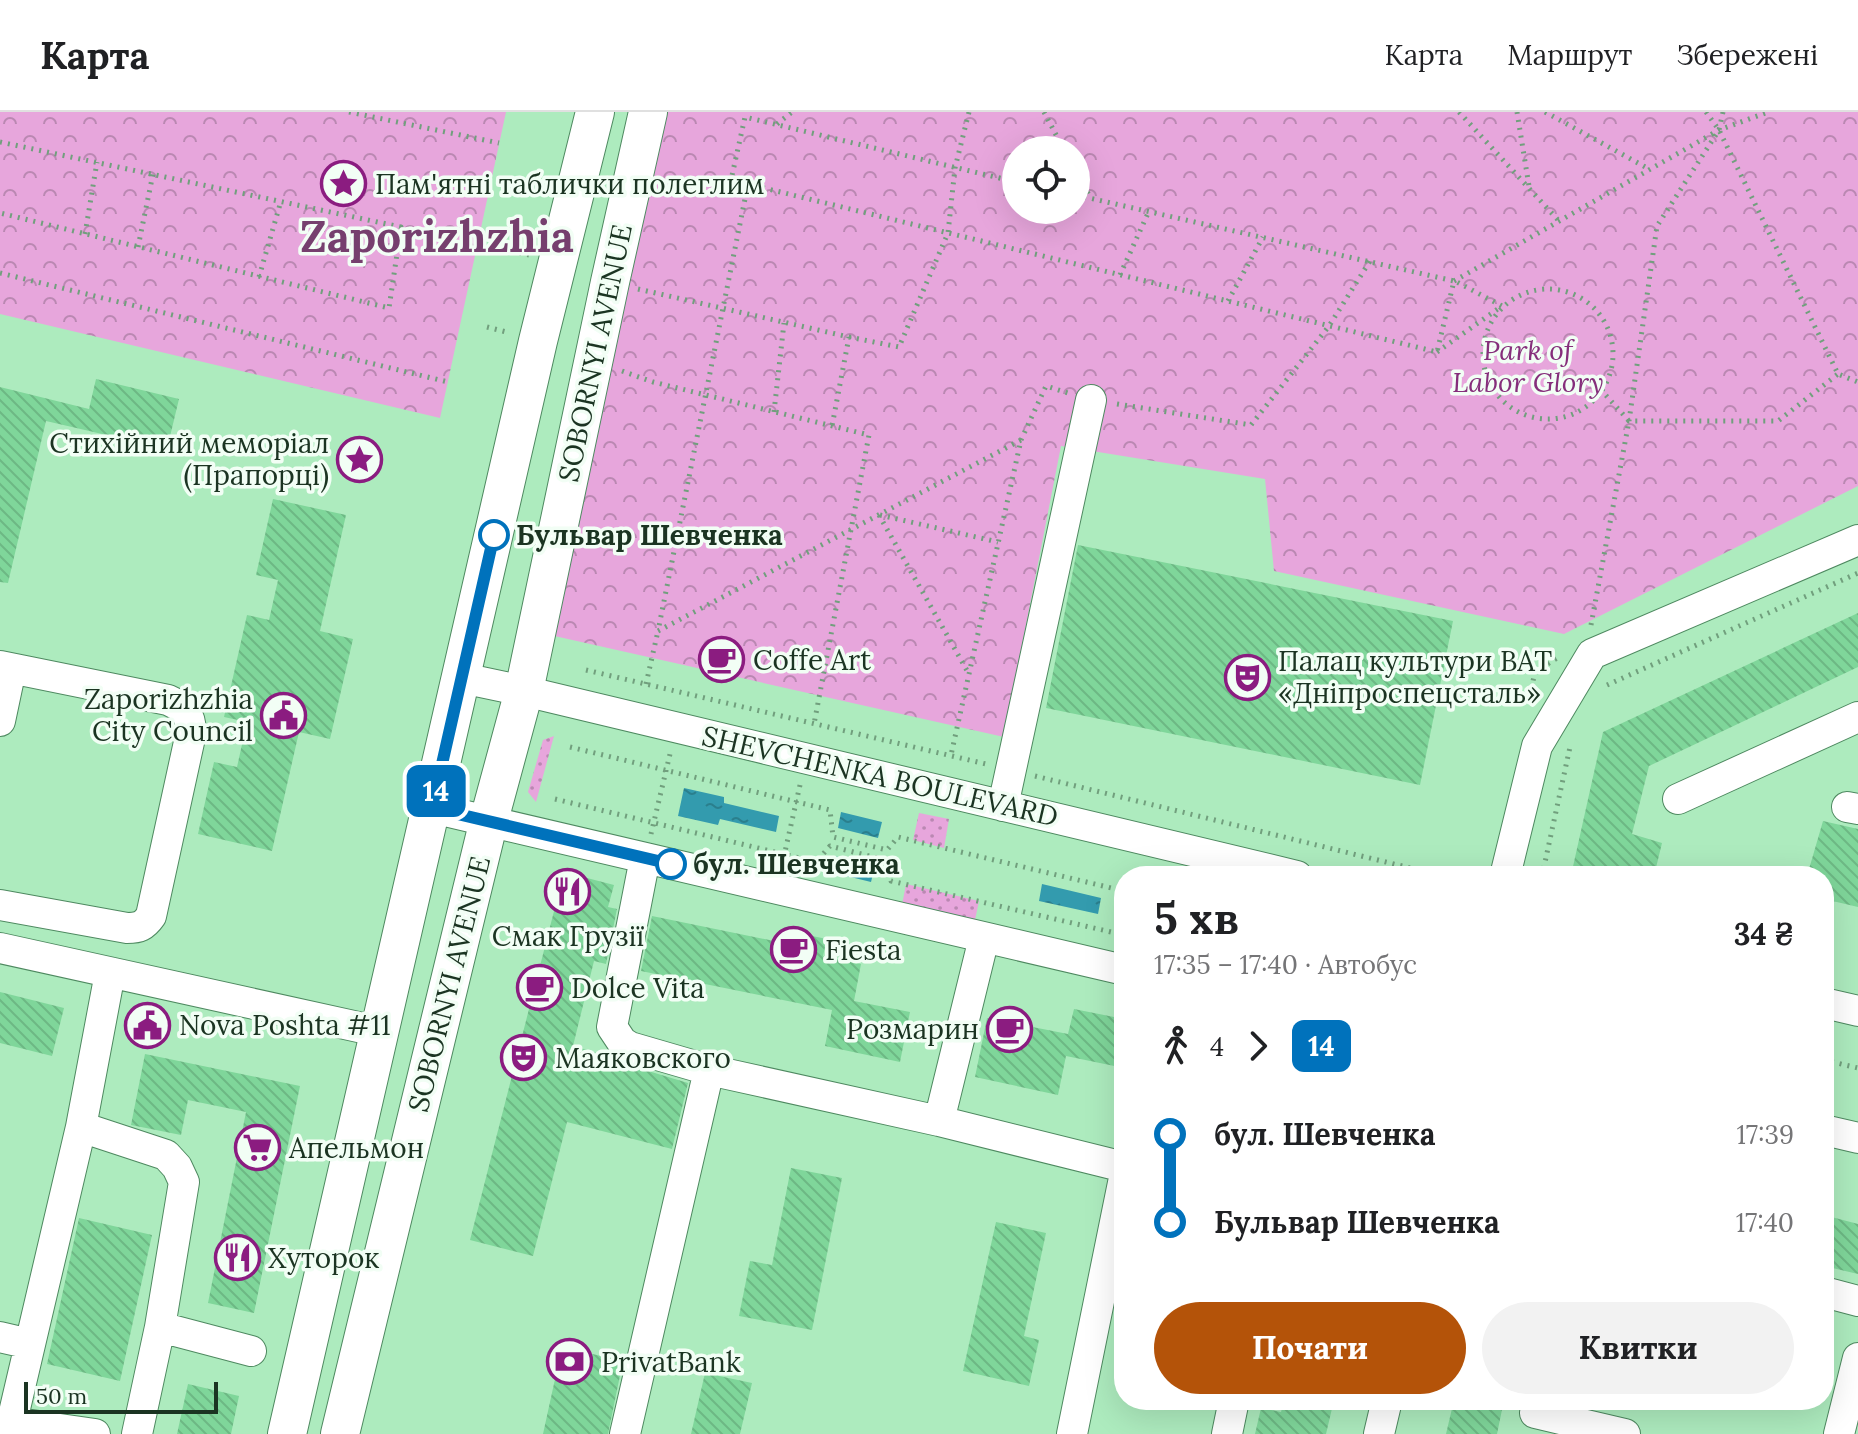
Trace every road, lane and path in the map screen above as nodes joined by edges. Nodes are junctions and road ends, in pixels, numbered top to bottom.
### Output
1 (349, 112) edge
2 (595, 112) edge
3 (648, 112) edge
4 (779, 112) edge
5 (792, 112) edge
6 (969, 112) edge
7 (1044, 112) edge
8 (1459, 112) edge
9 (1517, 112) edge
10 (1545, 112) edge
11 (1706, 112) edge
12 (1723, 112) edge
13 (1768, 112) edge
14 (776, 125) junction
15 (1719, 130) junction
16 (1057, 136) edge
17 (499, 143) dead end
18 (1, 144) edge
19 (97, 162) junction
20 (955, 168) junction
21 (1650, 170) junction
22 (153, 174) junction
23 (1002, 179) edge
24 (748, 184) junction
25 (1530, 189) junction
26 (1090, 198) edge
27 (281, 201) junction
28 (1149, 211) junction
29 (0, 213) edge
30 (1559, 221) junction
31 (948, 233) junction
32 (85, 234) junction
33 (1263, 237) junction
34 (138, 247) junction
35 (504, 249) dead end
36 (1370, 261) junction
37 (557, 263) junction
38 (0, 273) edge
39 (1120, 275) junction
40 (259, 277) junction
41 (1454, 281) junction
42 (610, 282) junction
43 (1228, 301) junction
44 (1502, 306) junction
45 (723, 309) junction
46 (784, 323) junction
47 (1329, 326) junction
48 (487, 327) dead end
49 (849, 337) junction
50 (538, 341) junction
51 (1437, 352) junction
52 (593, 360) junction
53 (1838, 374) junction
54 (448, 382) dead end
55 (1858, 382) edge
56 (1602, 391) junction
57 (705, 395) junction
58 (1091, 400) junction
59 (774, 412) junction
60 (1629, 421) junction
61 (832, 426) junction
62 (1021, 440) junction
63 (879, 515) junction
64 (851, 530) junction
65 (1858, 540) edge
66 (998, 542) junction
67 (1858, 573) edge
68 (658, 631) junction
69 (1592, 654) junction
70 (5, 668) edge
71 (969, 675) junction
72 (462, 678) junction
73 (646, 684) dead end
74 (1598, 689) dead end
75 (524, 691) junction
76 (685, 693) dead end
77 (1858, 717) edge
78 (0, 721) edge
79 (677, 728) junction
80 (1575, 735) dead end
81 (570, 747) dead end
82 (951, 755) dead end
83 (806, 759) junction
84 (666, 770) junction
85 (555, 799) dead end
86 (1678, 799) dead end
87 (796, 802) junction
88 (1003, 806) junction
89 (432, 808) junction
90 (489, 820) junction
91 (653, 823) junction
92 (785, 854) junction
93 (645, 858) junction
94 (1255, 866) edge
95 (1507, 866) edge
96 (1544, 866) edge
97 (777, 889) junction
98 (1114, 889) edge
99 (0, 905) edge
100 (1114, 933) edge
101 (984, 938) junction
102 (0, 948) edge
103 (1114, 968) edge
104 (110, 973) junction
105 (1834, 1005) edge
106 (1858, 1011) edge
107 (381, 1032) junction
108 (1834, 1062) edge
109 (1858, 1068) edge
110 (709, 1070) junction
111 (939, 1121) junction
112 (81, 1127) junction
113 (1834, 1132) edge
114 (1858, 1138) edge
115 (1114, 1165) edge
116 (1114, 1227) edge
117 (1834, 1295) edge
118 (1858, 1301) edge
119 (160, 1327) junction
120 (0, 1337) edge
121 (30, 1344) junction
122 (251, 1351) dead end
123 (1858, 1358) edge
124 (1853, 1398) edge
125 (1232, 1410) edge
126 (1385, 1410) edge
127 (1536, 1410) edge
128 (10, 1428) edge
129 (95, 1434) edge
130 (137, 1434) edge
131 (287, 1434) edge
132 (340, 1434) edge
133 (625, 1434) edge
134 (1072, 1434) edge
135 (1227, 1434) edge
136 (1379, 1434) edge
137 (1625, 1434) edge
138 (1839, 1434) edge

1 - 17 path
2 - 37 main road, SOBORNYI AVENUE
3 - 42 main road, SOBORNYI AVENUE
4 - 14 path
5 - 14 path
6 - 20 path
7 - 16 path
8 - 25 path
9 - 25 path
10 - 21 path
11 - 15 path
12 - 15 path
13 - 15 path
14 - 20 path
14 - 24 path
15 - 21 path
15 - 53 path
15 - 60 path
18 - 19 path
19 - 22 path
19 - 32 path
20 - 23 path
20 - 31 path
21 - 30 path
22 - 27 path
22 - 34 path
24 - 31 path
24 - 45 path
25 - 30 path
26 - 28 path
27 - 40 path
27 - 40 path
28 - 33 path
28 - 39 path
29 - 32 path
30 - 41 path
31 - 39 path
31 - 49 path
32 - 34 path
33 - 36 path
33 - 43 path
34 - 40 path
35 - 37 path
36 - 41 path
36 - 47 path
37 - 50 main road, SOBORNYI AVENUE
38 - 54 path
39 - 43 path
41 - 44 path
41 - 51 path
42 - 45 path
42 - 52 main road, SOBORNYI AVENUE
43 - 47 path
44 - 51 path
44 - 56 path
44 - 56 path
45 - 46 path
45 - 57 path
46 - 49 path
46 - 59 path
47 - 51 path
47 - 58 path
48 - 50 path
49 - 61 path
50 - 72 main road, SOBORNYI AVENUE
52 - 57 path
52 - 75 main road, SOBORNYI AVENUE
53 - 55 path
53 - 60 path
56 - 60 path
57 - 59 path
57 - 68 path
58 - 62 path
58 - 88 street
59 - 61 path
60 - 69 path
61 - 64 path
62 - 63 path
62 - 66 path
63 - 64 path
63 - 66 path
63 - 71 path
64 - 68 path
64 - 83 path
65 - 69 street
66 - 71 path
67 - 74 path
68 - 73 path
69 - 95 street
70 - 78 street
70 - 99 street
71 - 82 path
72 - 75 street, SHEVCHENKA BOULEVARD
72 - 89 main road, SOBORNYI AVENUE
75 - 79 street, SHEVCHENKA BOULEVARD
75 - 90 main road, SOBORNYI AVENUE
76 - 79 path
77 - 86 street
79 - 83 street, SHEVCHENKA BOULEVARD
79 - 84 path
80 - 96 path
81 - 84 path
83 - 87 path
83 - 88 street, SHEVCHENKA BOULEVARD
84 - 87 path
84 - 91 path
85 - 91 path
87 - 92 path
87 - 98 path
88 - 94 street, SHEVCHENKA BOULEVARD
89 - 90 street
89 - 107 main road, SOBORNYI AVENUE
90 - 93 street
90 - 132 main road, SOBORNYI AVENUE
91 - 92 path
91 - 93 path
92 - 97 path
92 - 100 path
93 - 97 street
93 - 110 street
97 - 101 street
101 - 103 street
101 - 111 street
102 - 104 street
104 - 107 street
104 - 112 street
105 - 106 street
107 - 131 main road, SOBORNYI AVENUE
108 - 109 path
110 - 111 street
110 - 133 street
111 - 115 street
112 - 119 street
112 - 121 street
113 - 114 street
116 - 134 street
117 - 118 street
119 - 122 street
119 - 130 street
120 - 121 street
121 - 128 street
123 - 124 street
124 - 138 street
125 - 135 street
126 - 136 street
127 - 137 street
128 - 129 street

